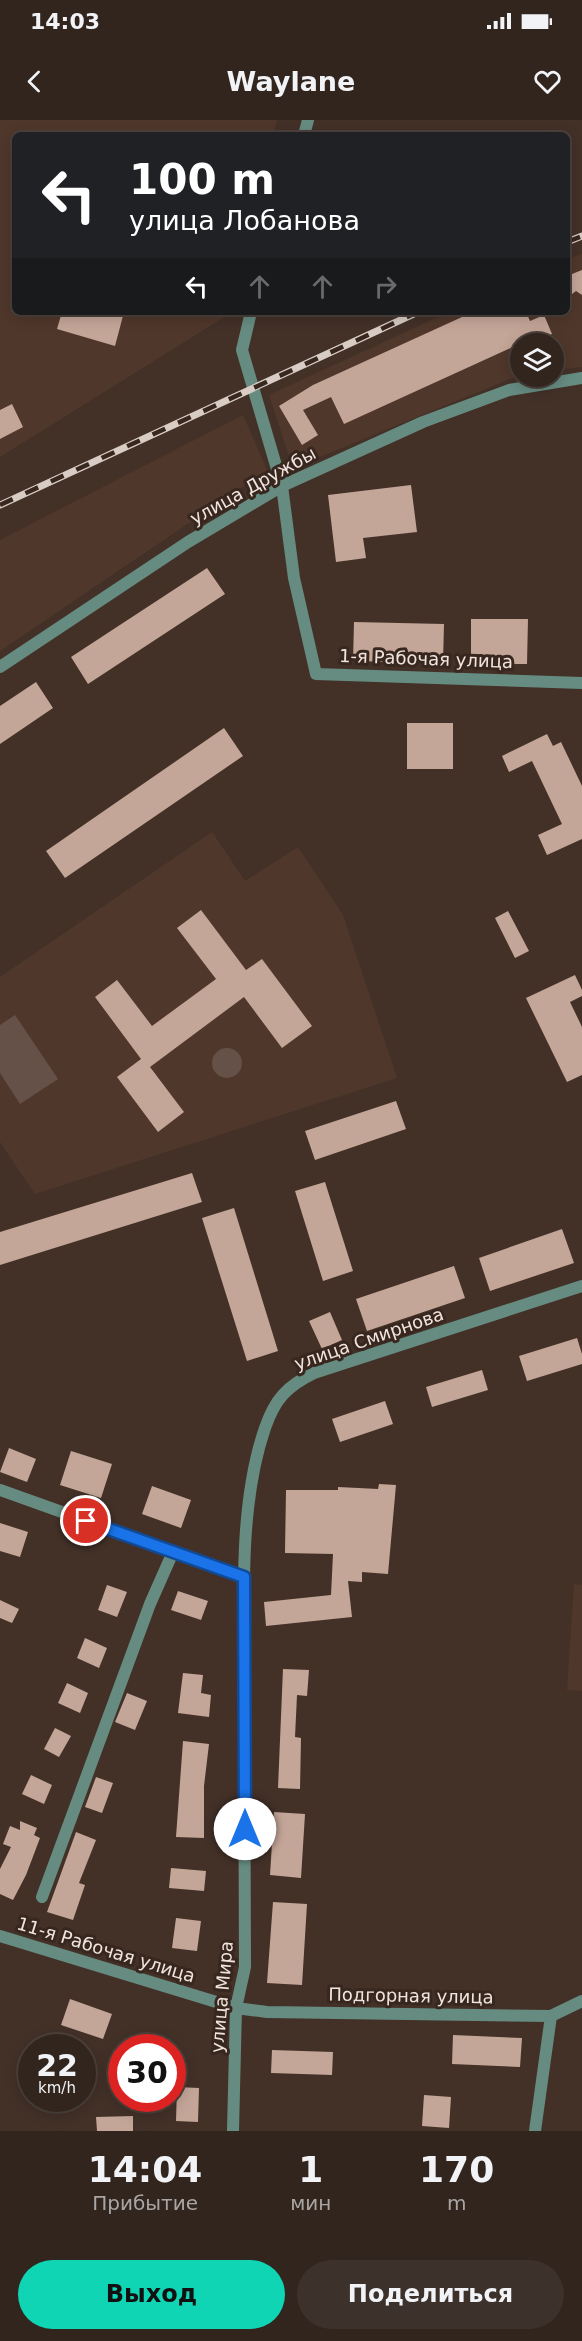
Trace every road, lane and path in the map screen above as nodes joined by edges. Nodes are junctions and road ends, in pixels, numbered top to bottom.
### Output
1 (250, 315) edge
2 (582, 378) edge
3 (282, 486) junction
4 (0, 667) edge
5 (582, 683) edge
6 (582, 1286) edge
7 (0, 1490) edge
8 (173, 1552) junction
9 (244, 1577) junction
10 (42, 1898) dead end
11 (0, 1936) edge
12 (582, 2001) edge
13 (236, 2008) junction
14 (551, 2016) junction
15 (233, 2131) edge
16 (535, 2131) edge

1 - 3 street
2 - 3 street, улица Дружбы
3 - 4 street, улица Дружбы
3 - 5 street, 1-я Рабочая улица
6 - 9 street, улица Смирнова
7 - 8 street
8 - 9 street
8 - 10 street
9 - 13 street, улица Мира
11 - 13 street, 11-я Рабочая улица
12 - 14 street, Подгорная улица
13 - 14 street, Подгорная улица
13 - 15 street, улица Мира
14 - 16 street

